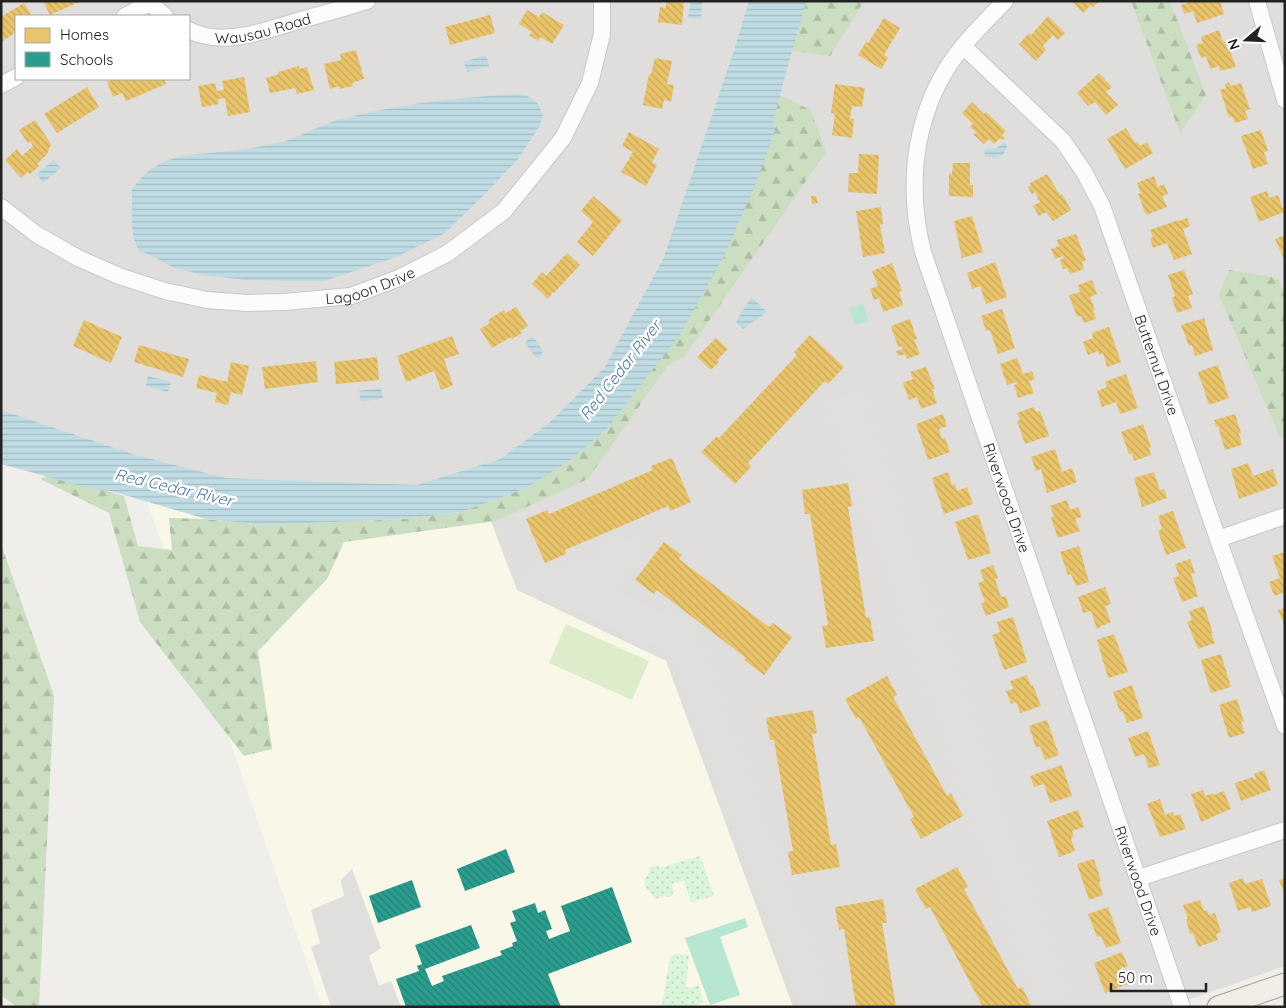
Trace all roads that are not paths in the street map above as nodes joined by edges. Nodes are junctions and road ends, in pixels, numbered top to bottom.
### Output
1 (367, 1) edge
2 (602, 1) edge
3 (1005, 1) edge
4 (1256, 1) edge
5 (149, 2) edge
6 (127, 15) edge
7 (164, 15) edge
8 (190, 31) edge
9 (963, 46) junction
10 (15, 78) edge
11 (1, 85) edge
12 (1285, 100) edge
13 (1, 207) edge
14 (1285, 516) edge
15 (1218, 539) junction
16 (1285, 726) edge
17 (1285, 830) edge
18 (1139, 878) junction
19 (1285, 984) edge
20 (1182, 1007) edge
21 (1218, 1007) edge

1 - 8 street, Wausau Road
2 - 13 street, Lagoon Drive
3 - 9 street, Riverwood Drive
4 - 12 street
5 - 6 street
5 - 7 street
9 - 15 street, Butternut Drive
9 - 18 street, Riverwood Drive
10 - 11 street
14 - 15 street
15 - 16 street, Butternut Drive
17 - 18 street
18 - 20 street, Riverwood Drive
19 - 21 main road

